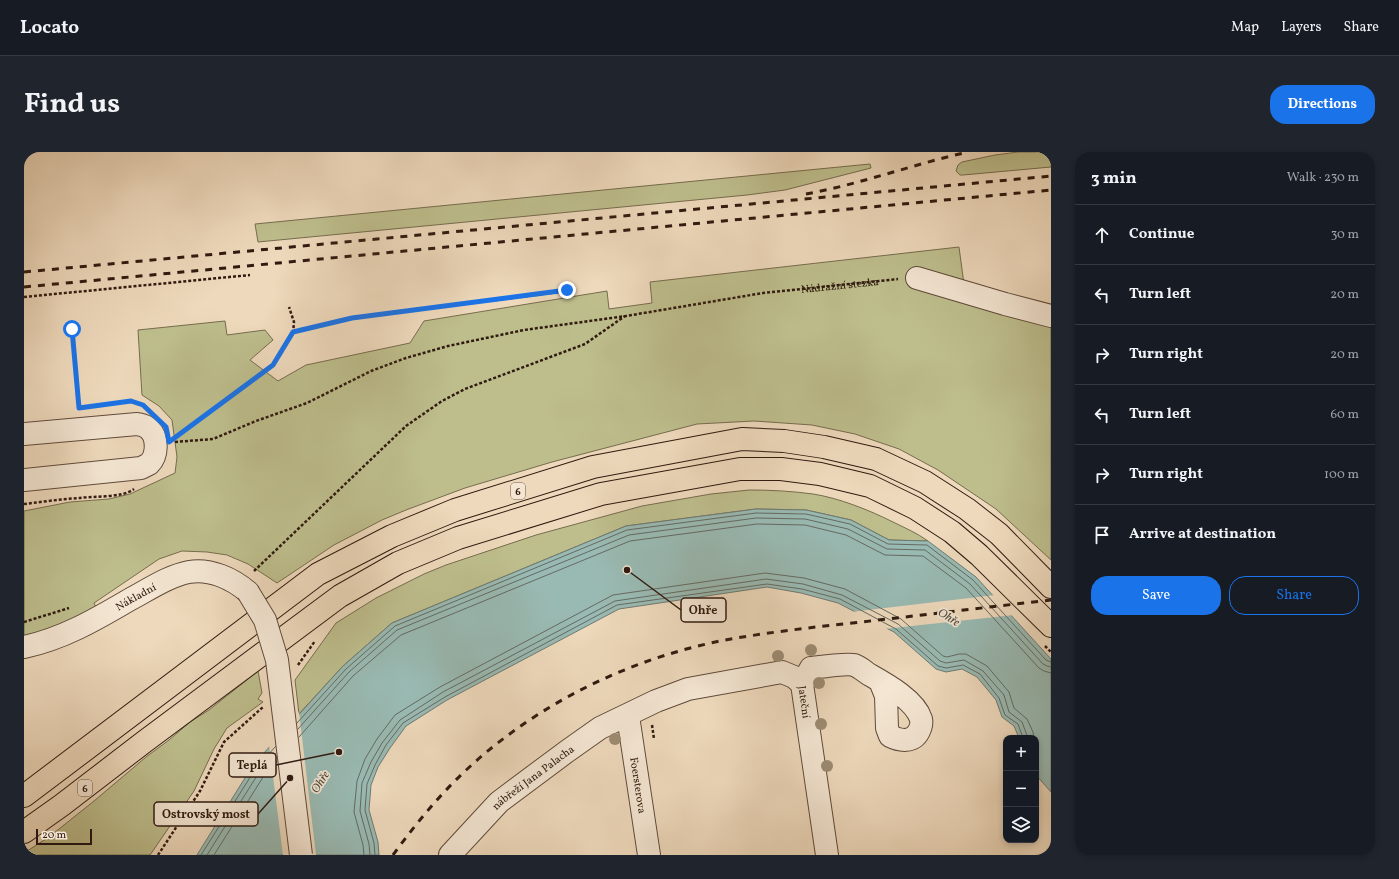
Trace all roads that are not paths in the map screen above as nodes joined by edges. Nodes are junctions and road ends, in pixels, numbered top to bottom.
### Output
1 (917, 278) road end
2 (1051, 316) edge
3 (24, 434) edge
4 (24, 480) edge
5 (1051, 587) edge
6 (1051, 626) edge
7 (24, 648) edge
8 (880, 681) dead end
9 (802, 684) junction
10 (628, 716) junction
11 (144, 742) junction
12 (24, 796) edge
13 (24, 832) edge
14 (24, 846) edge
15 (301, 855) edge
16 (450, 855) edge
17 (649, 855) edge
18 (827, 855) edge

1 - 2 street
3 - 4 street
5 - 12 highway, 6
6 - 11 highway, 6
7 - 15 street, Nákladní, bridge
8 - 9 street
9 - 10 street, Jateční
9 - 18 street, Jateční
10 - 16 street, nábřeží Jana Palacha
10 - 17 street, Foersterova
11 - 13 highway, 6
11 - 14 highway

